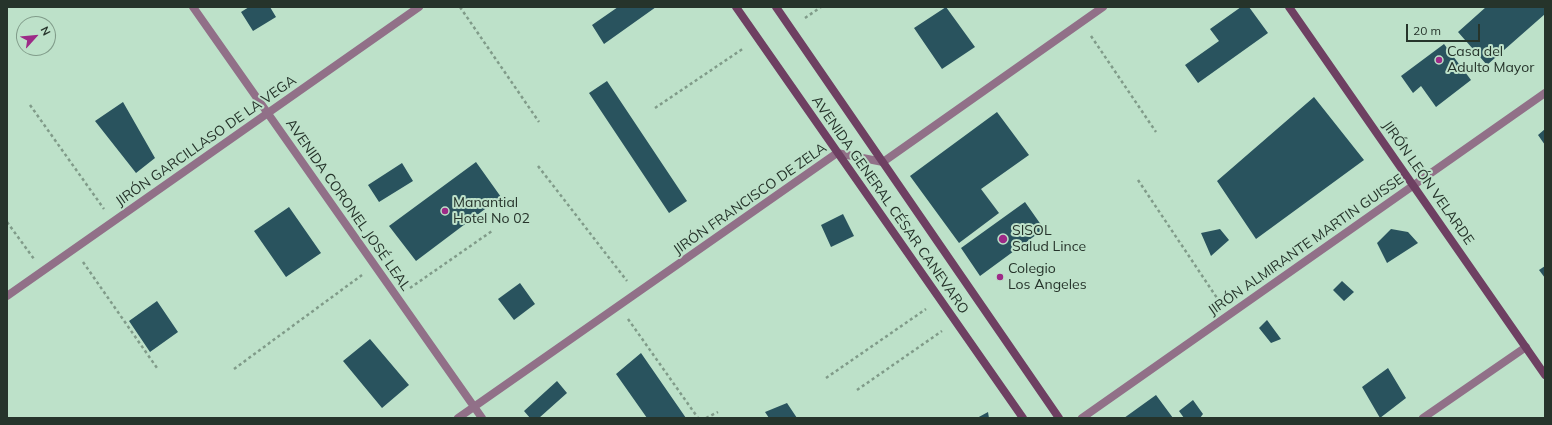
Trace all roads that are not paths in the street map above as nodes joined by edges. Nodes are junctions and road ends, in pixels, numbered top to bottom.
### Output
1 (193, 7) edge
2 (419, 7) edge
3 (736, 7) edge
4 (776, 7) edge
5 (1103, 7) edge
6 (1289, 7) edge
7 (1545, 93) edge
8 (268, 113) junction
9 (837, 153) junction
10 (883, 162) junction
11 (1413, 186) junction
12 (7, 296) edge
13 (1526, 347) junction
14 (1545, 375) edge
15 (474, 407) junction
16 (458, 418) edge
17 (482, 418) edge
18 (1023, 418) edge
19 (1059, 418) edge
20 (1082, 418) edge
21 (1423, 418) edge

1 - 8 street, AVENIDA CORONEL JOSÉ LEAL
2 - 8 street, JIRÓN GARCILLASO DE LA VEGA
3 - 9 main road, AVENIDA GENERAL CÉSAR CANEVARO
4 - 10 main road, AVENIDA GENERAL CÉSAR CANEVARO
5 - 10 street
6 - 11 main road, JIRÓN LEÓN VELARDE
7 - 11 street, JIRÓN ALMIRANTE MARTIN GUISSE
8 - 12 street, JIRÓN GARCILLASO DE LA VEGA
8 - 15 street, AVENIDA CORONEL JOSÉ LEAL
9 - 10 street, JIRÓN FRANCISCO DE ZELA
9 - 15 street, JIRÓN FRANCISCO DE ZELA
9 - 18 main road, AVENIDA GENERAL CÉSAR CANEVARO
10 - 19 main road, AVENIDA GENERAL CÉSAR CANEVARO
11 - 13 main road, JIRÓN LEÓN VELARDE
11 - 20 street, JIRÓN ALMIRANTE MARTIN GUISSE
13 - 14 main road, JIRÓN LEÓN VELARDE
13 - 21 street
15 - 16 street, JIRÓN FRANCISCO DE ZELA
15 - 17 street, AVENIDA CORONEL JOSÉ LEAL

